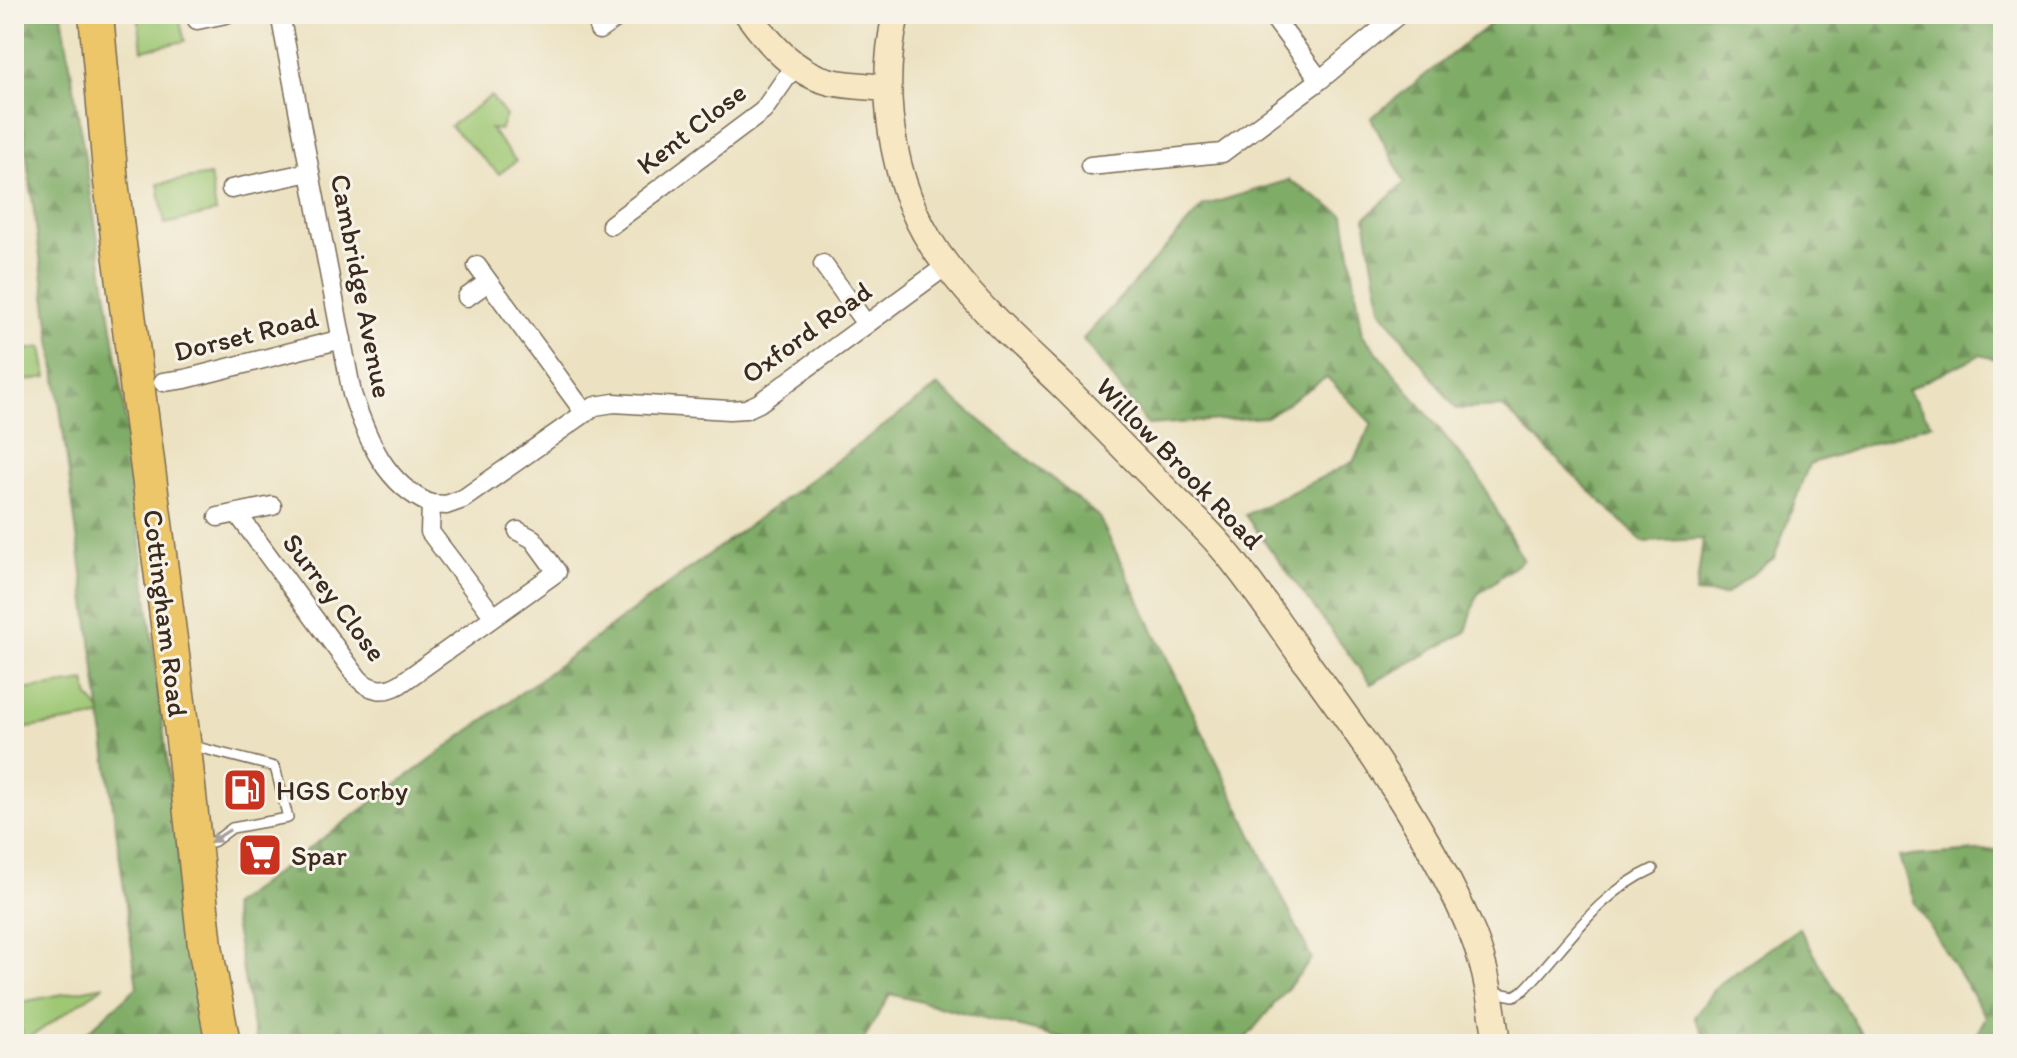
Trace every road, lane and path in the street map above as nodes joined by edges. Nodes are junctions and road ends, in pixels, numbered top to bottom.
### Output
1 (79, 14) edge
2 (96, 14) edge
3 (226, 14) edge
4 (280, 14) edge
5 (622, 14) edge
6 (748, 14) edge
7 (896, 14) edge
8 (1271, 14) edge
9 (1399, 14) edge
10 (197, 20) dead end
11 (599, 30) dead end
12 (795, 65) junction
13 (1320, 80) junction
14 (888, 88) junction
15 (1090, 166) dead end
16 (310, 172) junction
17 (111, 182) junction
18 (231, 189) dead end
19 (611, 225) dead end
20 (823, 264) dead end
21 (477, 266) dead end
22 (946, 266) junction
23 (488, 282) junction
24 (467, 297) dead end
25 (866, 324) junction
26 (342, 339) junction
27 (163, 382) dead end
28 (584, 412) junction
29 (431, 504) junction
30 (272, 506) dead end
31 (237, 513) junction
32 (218, 517) dead end
33 (518, 531) dead end
34 (494, 617) junction
35 (184, 748) junction
36 (195, 847) junction
37 (1653, 869) dead end
38 (1490, 992) junction
39 (223, 1044) edge
40 (1497, 1044) edge

1 - 17 highway, Cottingham Road
2 - 17 highway, Cottingham Road
3 - 10 street
4 - 16 street, Cambridge Avenue
5 - 11 street
6 - 12 street
7 - 14 street, Willow Brook Road
8 - 13 street
9 - 13 street
12 - 14 street
12 - 19 street, Kent Close
13 - 15 street
14 - 22 street, Willow Brook Road
16 - 18 street
16 - 26 street, Cambridge Avenue
17 - 35 highway, Cottingham Road
20 - 25 street
21 - 23 street
22 - 25 street, Oxford Road
22 - 38 street, Willow Brook Road
23 - 24 street
23 - 28 street
25 - 28 street, Oxford Road
26 - 27 street, Dorset Road
26 - 29 street, Cambridge Avenue
28 - 29 street, Oxford Road
29 - 34 street
30 - 31 street
31 - 32 street
31 - 34 street, Surrey Close
33 - 34 street, Surrey Close
35 - 36 highway, Cottingham Road
35 -> 36 lane
36 - 39 highway, Cottingham Road
37 - 38 lane
38 - 40 street, Willow Brook Road

